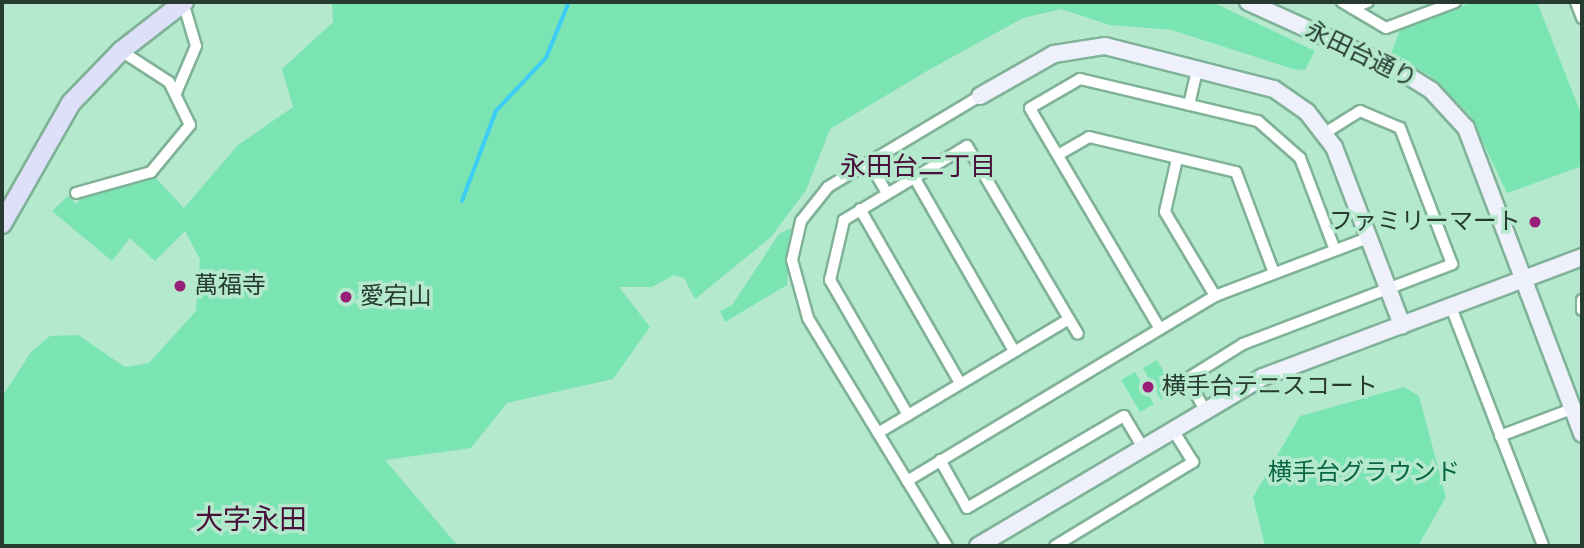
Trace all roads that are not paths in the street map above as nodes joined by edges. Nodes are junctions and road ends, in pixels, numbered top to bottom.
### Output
1 (184, 2) edge
2 (1248, 2) edge
3 (1342, 2) edge
4 (1368, 2) edge
5 (1455, 2) edge
6 (1576, 2) edge
7 (1352, 8) junction
8 (1582, 15) edge
9 (121, 51) junction
10 (1198, 67) junction
11 (176, 93) junction
12 (980, 96) joint
13 (1189, 105) junction
14 (1325, 132) junction
15 (1058, 155) junction
16 (1177, 159) junction
17 (869, 162) junction
18 (914, 177) junction
19 (76, 193) dead end
20 (887, 193) junction
21 (860, 209) junction
22 (2, 224) edge
23 (1368, 237) junction
24 (1335, 250) junction
25 (1582, 257) edge
26 (1274, 273) junction
27 (1525, 279) junction
28 (1388, 290) junction
29 (1215, 296) junction
30 (1582, 300) edge
31 (1451, 307) junction
32 (1582, 310) edge
33 (1069, 319) junction
34 (1402, 325) junction
35 (1160, 329) junction
36 (1078, 334) dead end
37 (1014, 351) junction
38 (960, 383) junction
39 (1574, 408) junction
40 (1205, 410) junction
41 (908, 415) junction
42 (1173, 429) junction
43 (878, 433) junction
44 (1582, 433) edge
45 (1500, 436) junction
46 (1143, 448) junction
47 (940, 460) junction
48 (907, 481) junction
49 (947, 546) edge
50 (978, 546) edge
51 (1055, 546) edge
52 (1543, 546) edge

1 - 9 main road
1 - 11 street
2 - 27 street, 永田台通り
3 - 7 street
4 - 7 street
5 - 7 street
6 - 8 street
9 - 11 street
9 - 22 main road
10 - 12 street
10 - 13 street
10 - 14 street
11 - 19 street
12 - 17 street
13 - 15 street
13 - 24 street
14 - 23 street
14 - 28 street
15 - 16 street
15 - 35 street
16 - 26 street
16 - 29 street
17 - 20 street
17 - 43 street
18 - 20 street
18 - 33 street
18 - 37 street
20 - 21 street
21 - 38 street
21 - 41 street
23 - 24 street
23 - 28 street
24 - 26 street
25 - 27 street
26 - 29 street
27 - 31 street
27 - 39 street, 永田台通り
28 - 34 street
28 - 40 street
29 - 35 street
30 - 32 street
31 - 34 street
31 - 45 street
33 - 36 street
33 - 37 street
34 - 40 street
35 - 47 street
37 - 38 street
38 - 41 street
39 - 44 street, 永田台通り
39 - 45 street
40 - 42 street
41 - 43 street
42 - 46 street
42 - 51 street
43 - 48 street
45 - 52 street
46 - 47 street
46 - 50 street
47 - 48 street
48 - 49 street

